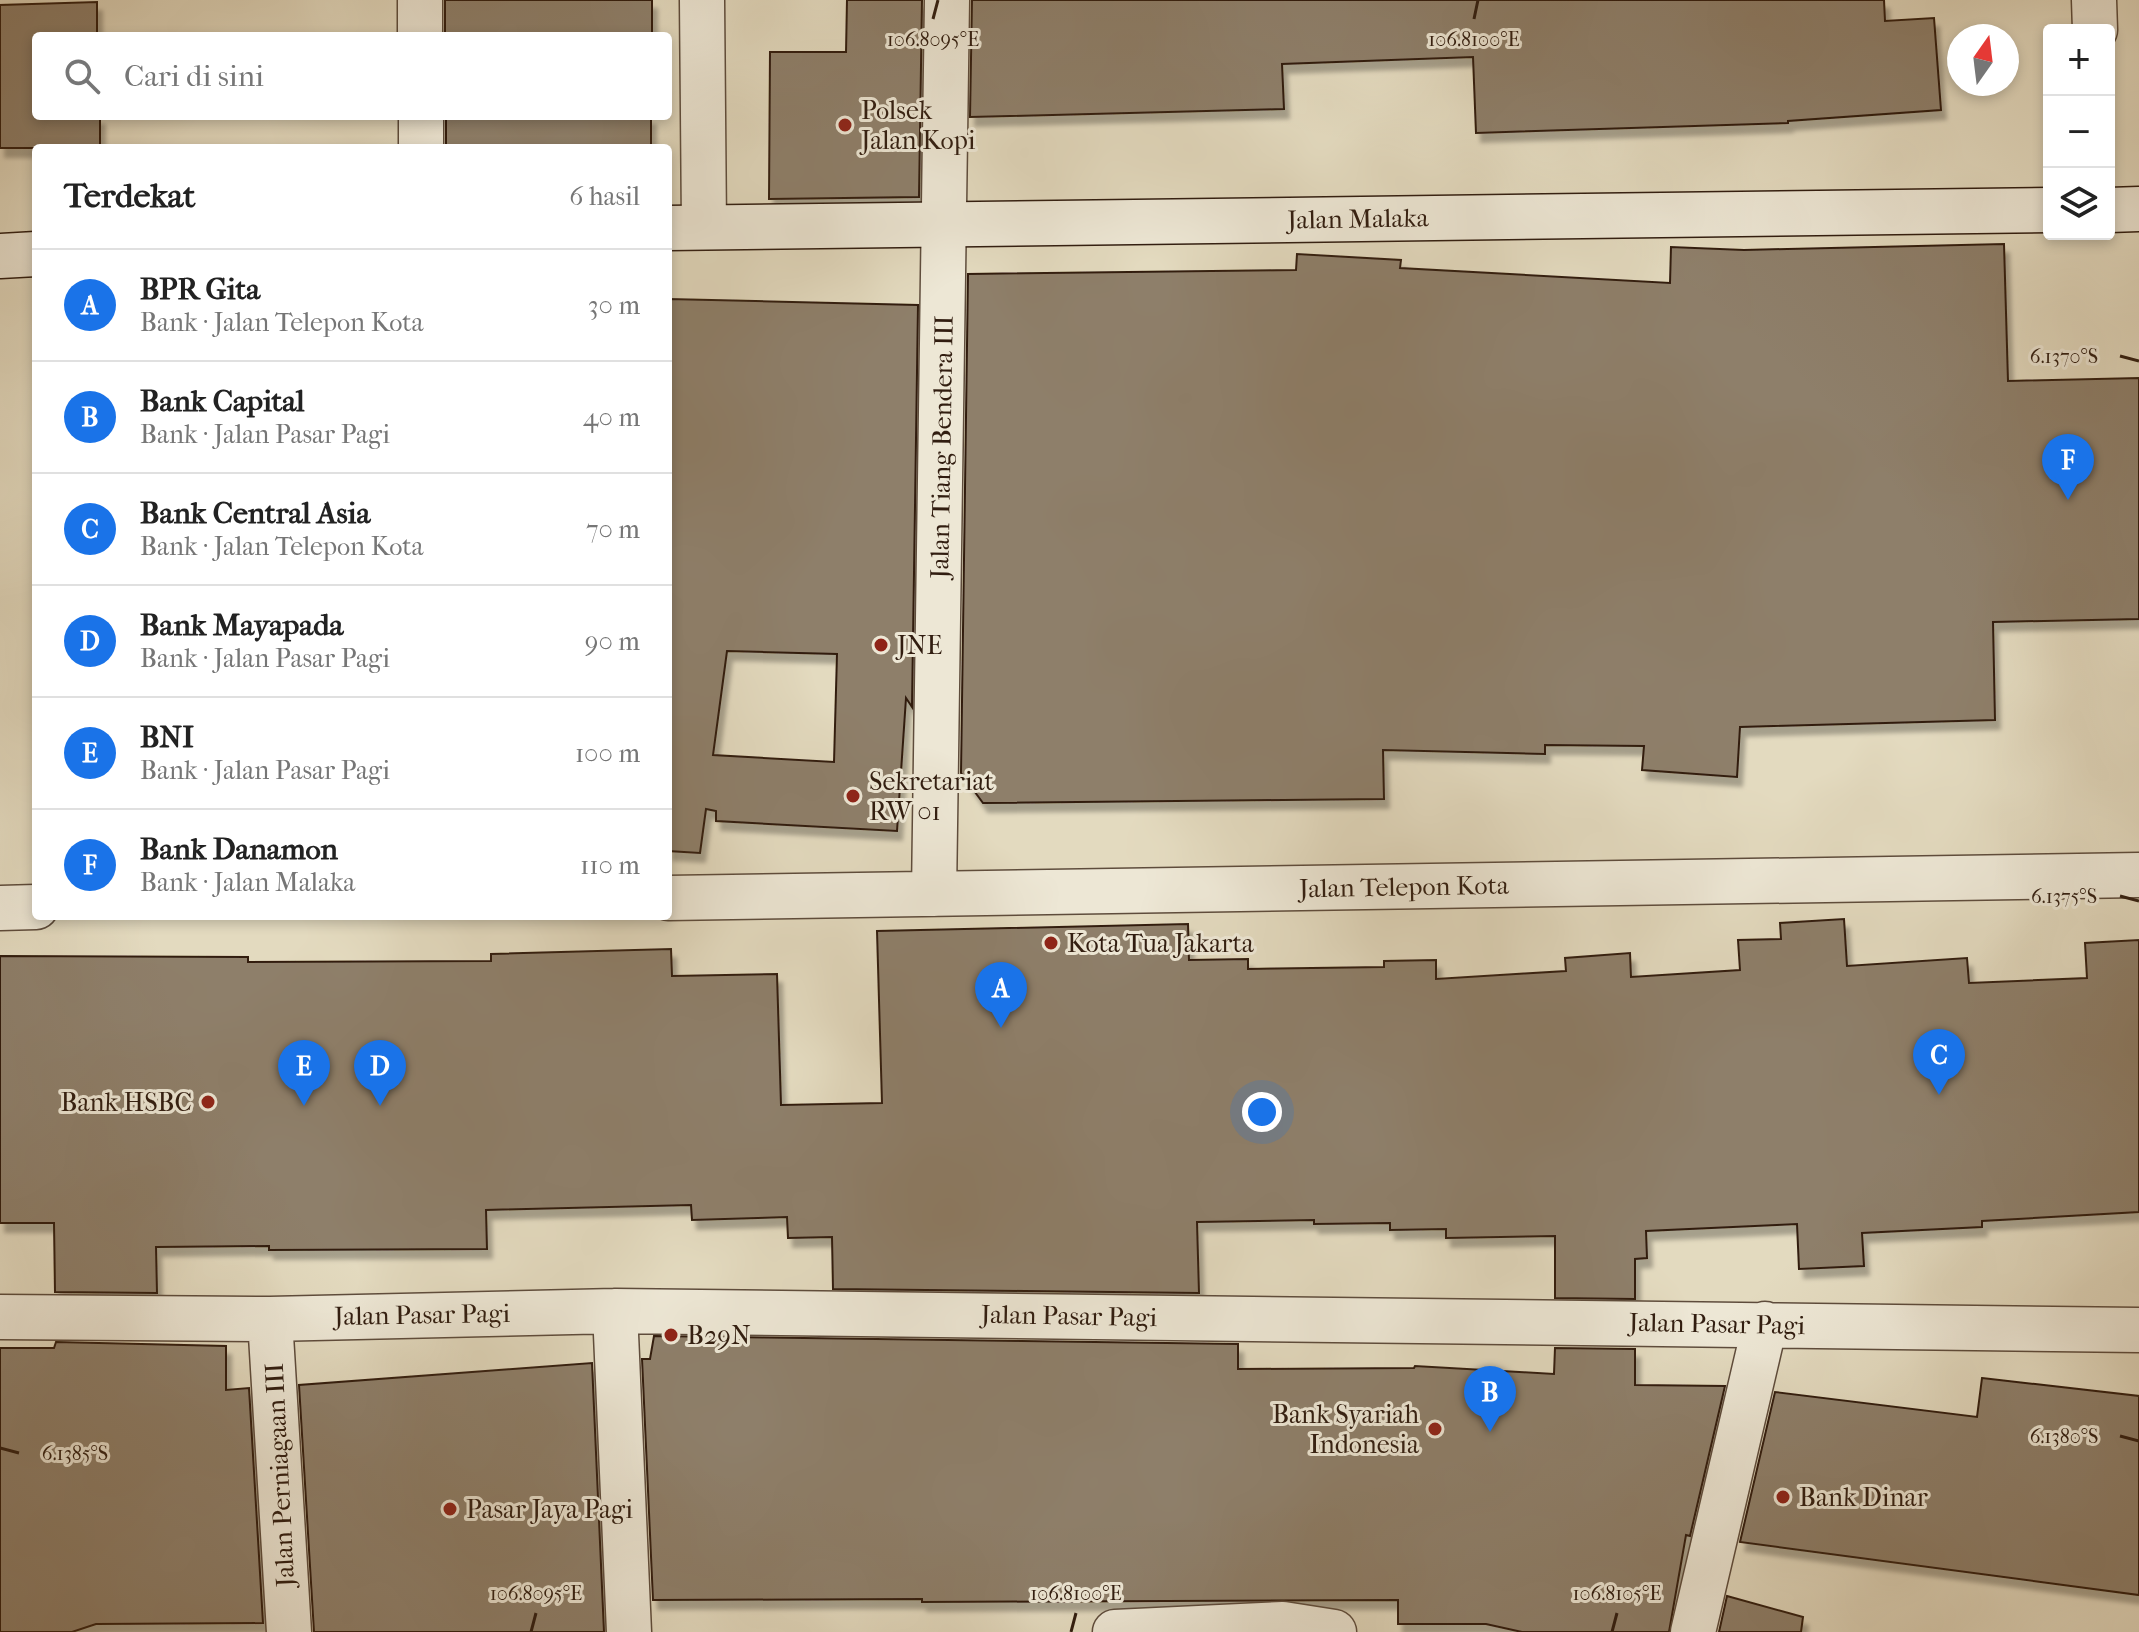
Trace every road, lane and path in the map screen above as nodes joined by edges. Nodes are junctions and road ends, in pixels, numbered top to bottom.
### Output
1 (420, 0) edge
2 (702, 0) edge
3 (947, 0) edge
4 (2094, 0) edge
5 (2095, 24) edge
6 (420, 32) edge
7 (421, 120) edge
8 (421, 144) edge
9 (2139, 209) edge
10 (2043, 210) edge
11 (2115, 210) edge
12 (946, 224) junction
13 (686, 227) edge
14 (32, 254) edge
15 (0, 256) edge
16 (2139, 875) edge
17 (934, 894) junction
18 (672, 898) edge
19 (32, 907) edge
20 (0, 908) edge
21 (615, 1311) junction
22 (0, 1317) edge
23 (270, 1319) junction
24 (1765, 1324) junction
25 (2139, 1330) edge
26 (289, 1632) edge
27 (629, 1632) edge
28 (1115, 1632) edge
29 (1334, 1632) edge
30 (1693, 1632) edge

1 - 6 street
2 - 13 street
3 - 12 street, Jalan Tiang Bendera III
4 - 5 street
7 - 8 street
9 - 11 street
10 - 12 street, Jalan Malaka
12 - 13 street, Jalan Malaka
12 - 17 street, Jalan Tiang Bendera III
14 - 15 street
16 - 17 street, Jalan Telepon Kota
17 - 18 street, Jalan Telepon Kota
19 - 20 street
21 - 23 street, Jalan Pasar Pagi
21 - 24 street, Jalan Pasar Pagi
21 - 27 street
22 - 23 street, Jalan Pasar Pagi
23 - 26 street, Jalan Perniagaan III
24 - 25 street, Jalan Pasar Pagi
24 - 30 street
28 - 29 street

